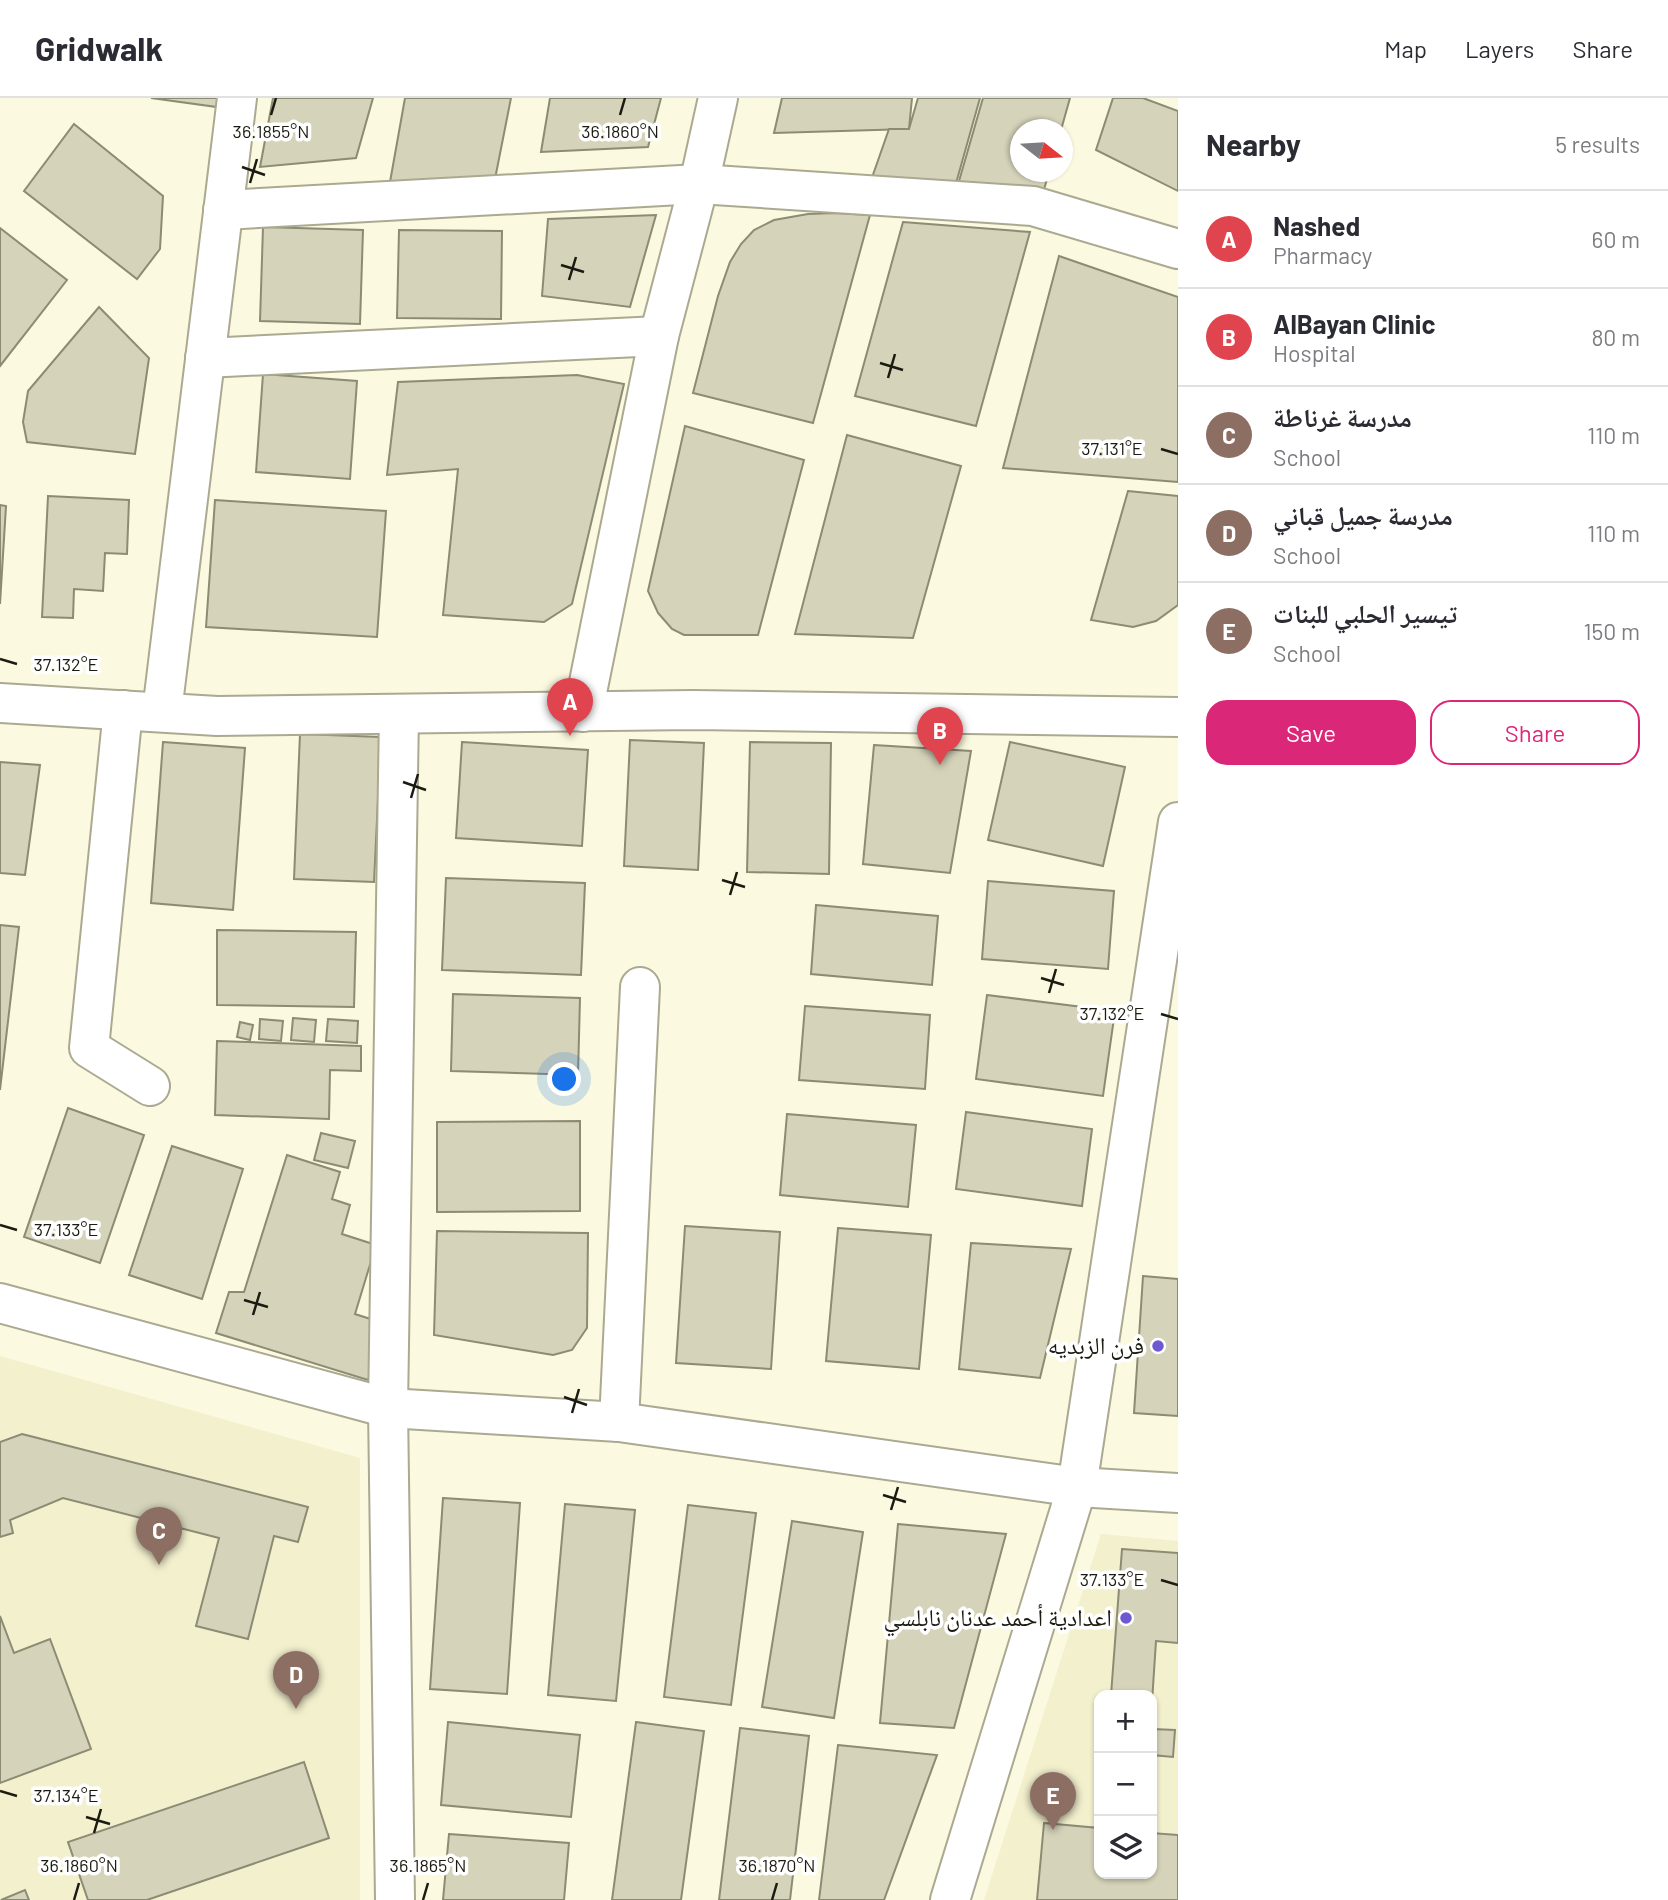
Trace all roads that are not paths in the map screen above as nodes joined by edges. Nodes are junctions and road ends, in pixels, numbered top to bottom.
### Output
1 (237, 98) edge
2 (718, 98) edge
3 (699, 184) junction
4 (223, 210) junction
5 (1178, 249) edge
6 (659, 336) junction
7 (205, 358) junction
8 (0, 703) edge
9 (123, 710) junction
10 (163, 712) junction
11 (583, 712) junction
12 (400, 714) junction
13 (1178, 718) edge
14 (1178, 822) edge
15 (640, 988) dead end
16 (149, 1086) dead end
17 (0, 1303) edge
18 (388, 1408) junction
19 (619, 1422) junction
20 (1077, 1487) junction
21 (1178, 1493) edge
22 (395, 1900) edge
23 (950, 1900) edge

1 - 4 street
2 - 3 street
3 - 4 street
3 - 5 street
3 - 6 street
4 - 7 street
6 - 7 street
6 - 11 street
7 - 10 street
8 - 9 street
9 - 10 street
9 - 16 street
10 - 12 street
11 - 12 street
11 - 13 street
12 - 18 street
14 - 20 street
15 - 19 street
17 - 18 street
18 - 19 street
18 - 22 street
19 - 20 street
20 - 21 street
20 - 23 street

